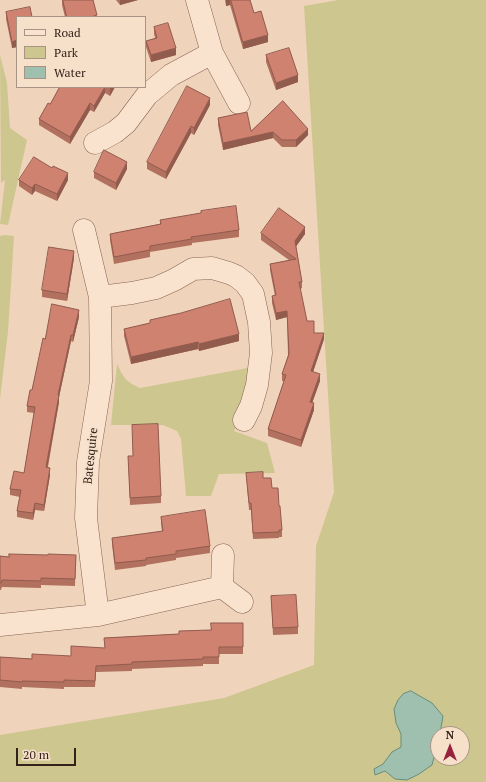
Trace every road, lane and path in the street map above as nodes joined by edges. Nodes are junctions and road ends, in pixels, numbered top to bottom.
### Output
1 (197, 0) edge
2 (212, 53) junction
3 (239, 103) dead end
4 (95, 143) dead end
5 (84, 230) dead end
6 (100, 297) junction
7 (244, 420) dead end
8 (223, 555) dead end
9 (222, 587) junction
10 (242, 602) dead end
11 (98, 615) junction
12 (0, 625) edge

1 - 2 street
2 - 3 street
2 - 4 street
5 - 6 street, Batesquire
6 - 7 street
6 - 11 street, Batesquire
8 - 9 street
9 - 10 street
9 - 11 street
11 - 12 street

